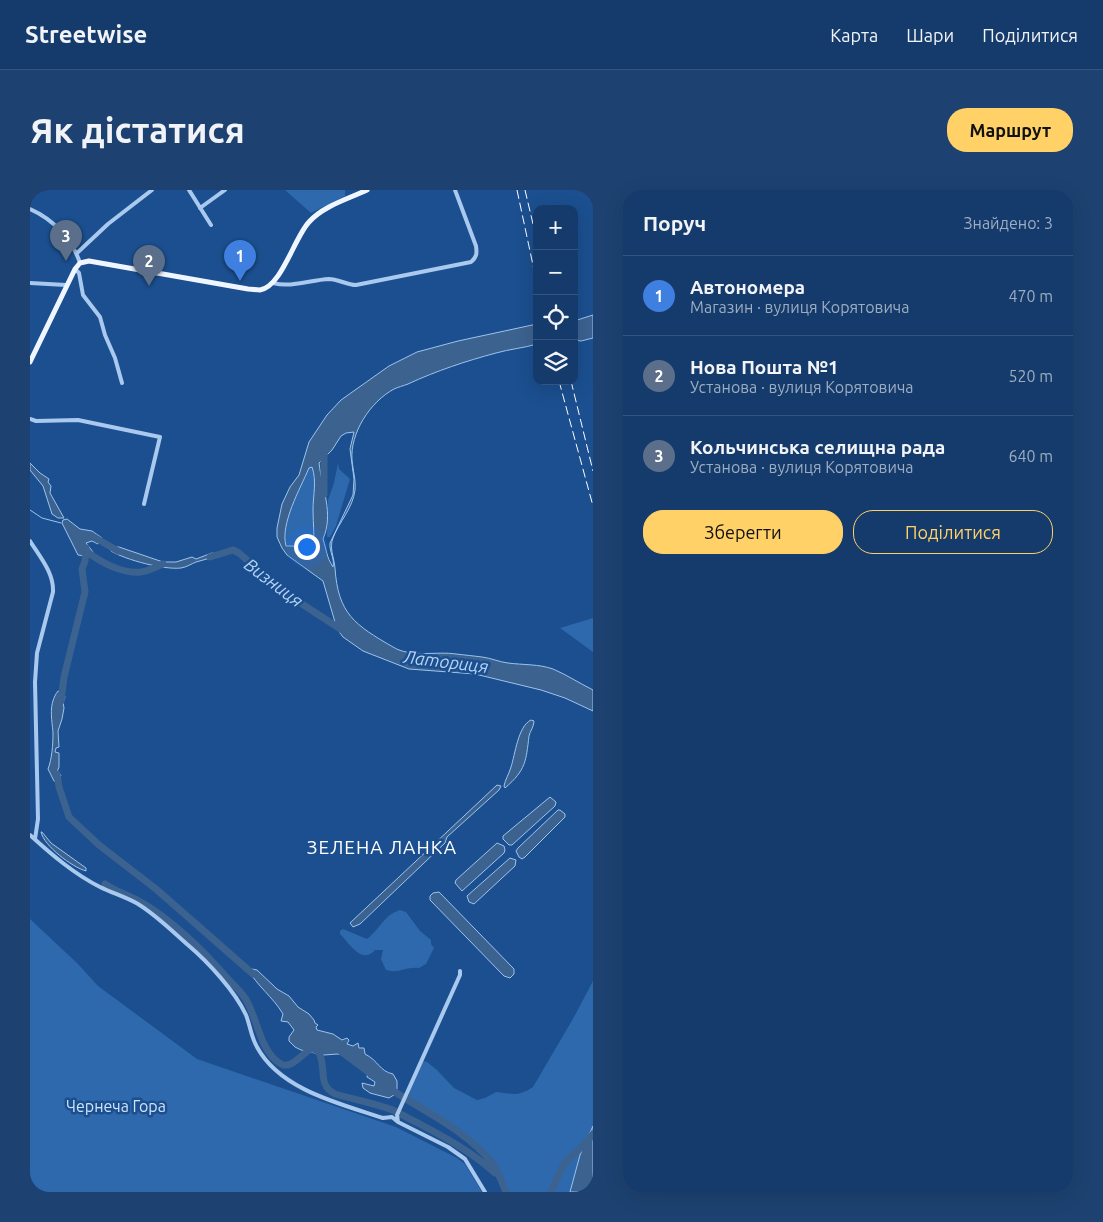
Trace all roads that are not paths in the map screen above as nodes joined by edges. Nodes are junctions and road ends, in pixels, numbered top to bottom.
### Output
1 (152, 190) edge
2 (189, 190) edge
3 (225, 190) edge
4 (350, 190) edge
5 (367, 190) edge
6 (455, 190) edge
7 (353, 197) junction
8 (200, 208) junction
9 (30, 209) edge
10 (211, 225) dead end
11 (77, 253) junction
12 (80, 263) junction
13 (75, 269) junction
14 (273, 283) junction
15 (30, 284) edge
16 (66, 285) junction
17 (30, 362) edge
18 (122, 383) dead end
19 (30, 419) edge
20 (144, 504) dead end
21 (30, 541) edge
22 (30, 835) edge
23 (35, 840) junction
24 (460, 971) dead end
25 (398, 1122) junction
26 (485, 1192) edge

1 - 11 street
2 - 8 street
3 - 8 street
4 - 7 street
5 - 7 main road
6 - 14 street
7 - 14 main road
8 - 10 street
9 - 11 street
11 - 12 street
12 - 13 main road
12 - 14 main road
13 - 16 main road
13 - 18 street
15 - 16 street
16 - 17 main road
19 - 20 street
21 - 23 street
22 - 23 street
23 - 25 street
24 - 25 street
25 - 26 street

